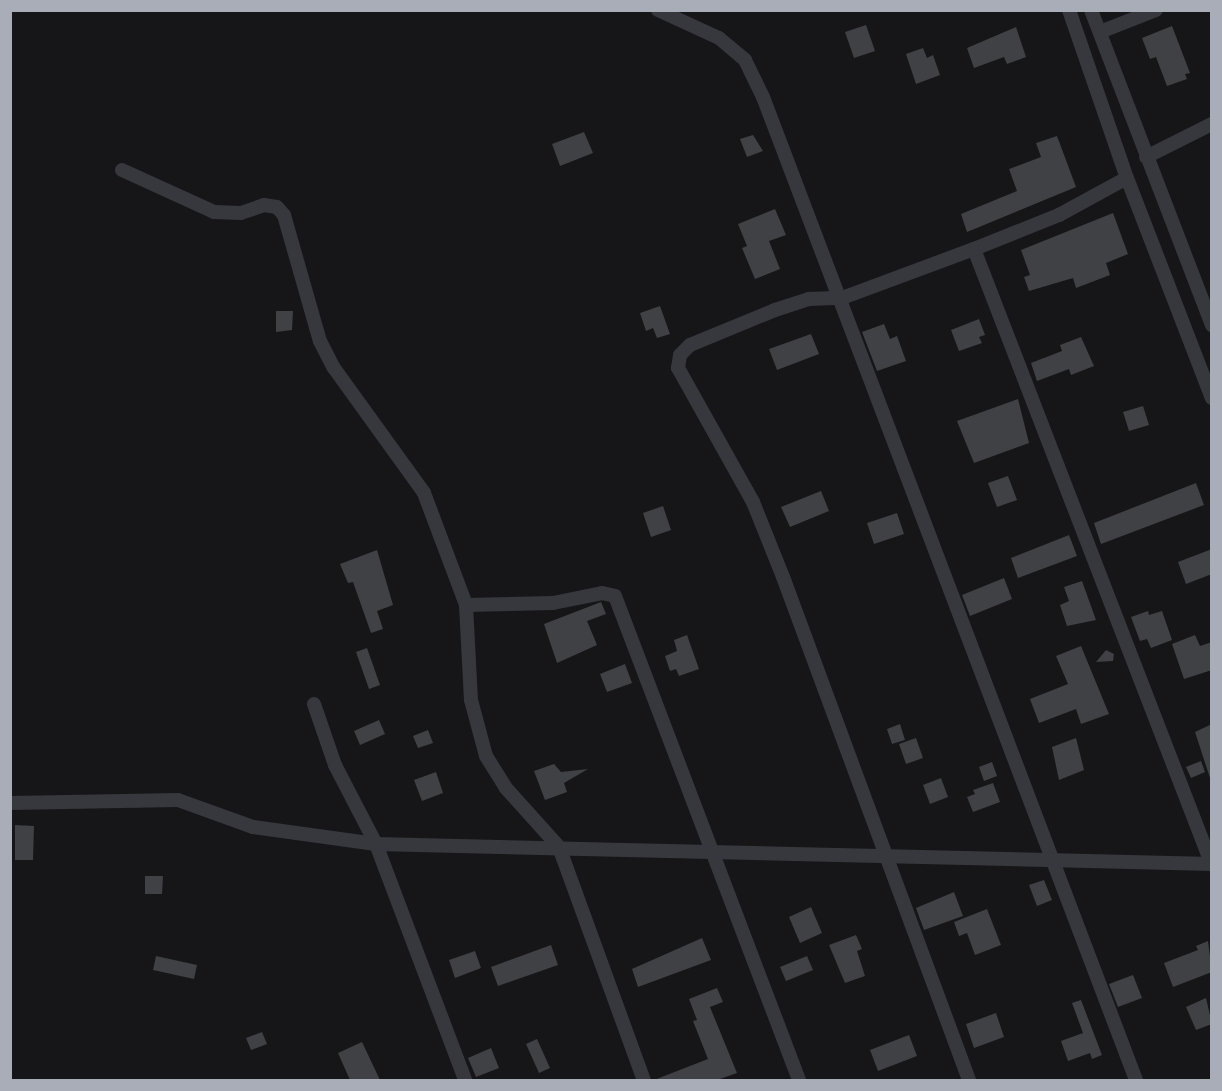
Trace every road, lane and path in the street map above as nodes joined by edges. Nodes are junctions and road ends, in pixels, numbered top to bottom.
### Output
1 (658, 10) edge
2 (1069, 10) edge
3 (1091, 10) edge
4 (1156, 10) edge
5 (1100, 32) junction
6 (1212, 123) edge
7 (1146, 157) junction
8 (122, 170) dead end
9 (1127, 178) junction
10 (974, 249) junction
11 (842, 298) junction
12 (1212, 326) edge
13 (1212, 398) edge
14 (466, 605) junction
15 (314, 704) dead end
16 (10, 803) edge
17 (376, 844) junction
18 (559, 847) junction
19 (714, 852) junction
20 (885, 854) junction
21 (1052, 858) junction
22 (1211, 864) edge
23 (465, 1080) edge
24 (644, 1080) edge
25 (799, 1080) edge
26 (969, 1080) edge
27 (1136, 1080) edge

1 - 11 street
2 - 9 street
3 - 5 street
4 - 5 street
5 - 7 street
6 - 7 street
7 - 12 street
8 - 14 street
9 - 10 street
9 - 13 street
10 - 11 street
10 - 22 street
11 - 20 street
11 - 21 street
14 - 18 street
14 - 19 street
15 - 17 street
16 - 17 street
17 - 18 street
17 - 23 street
18 - 19 street
18 - 24 street
19 - 20 street
19 - 25 street
20 - 21 street
20 - 26 street
21 - 22 street
21 - 27 street

